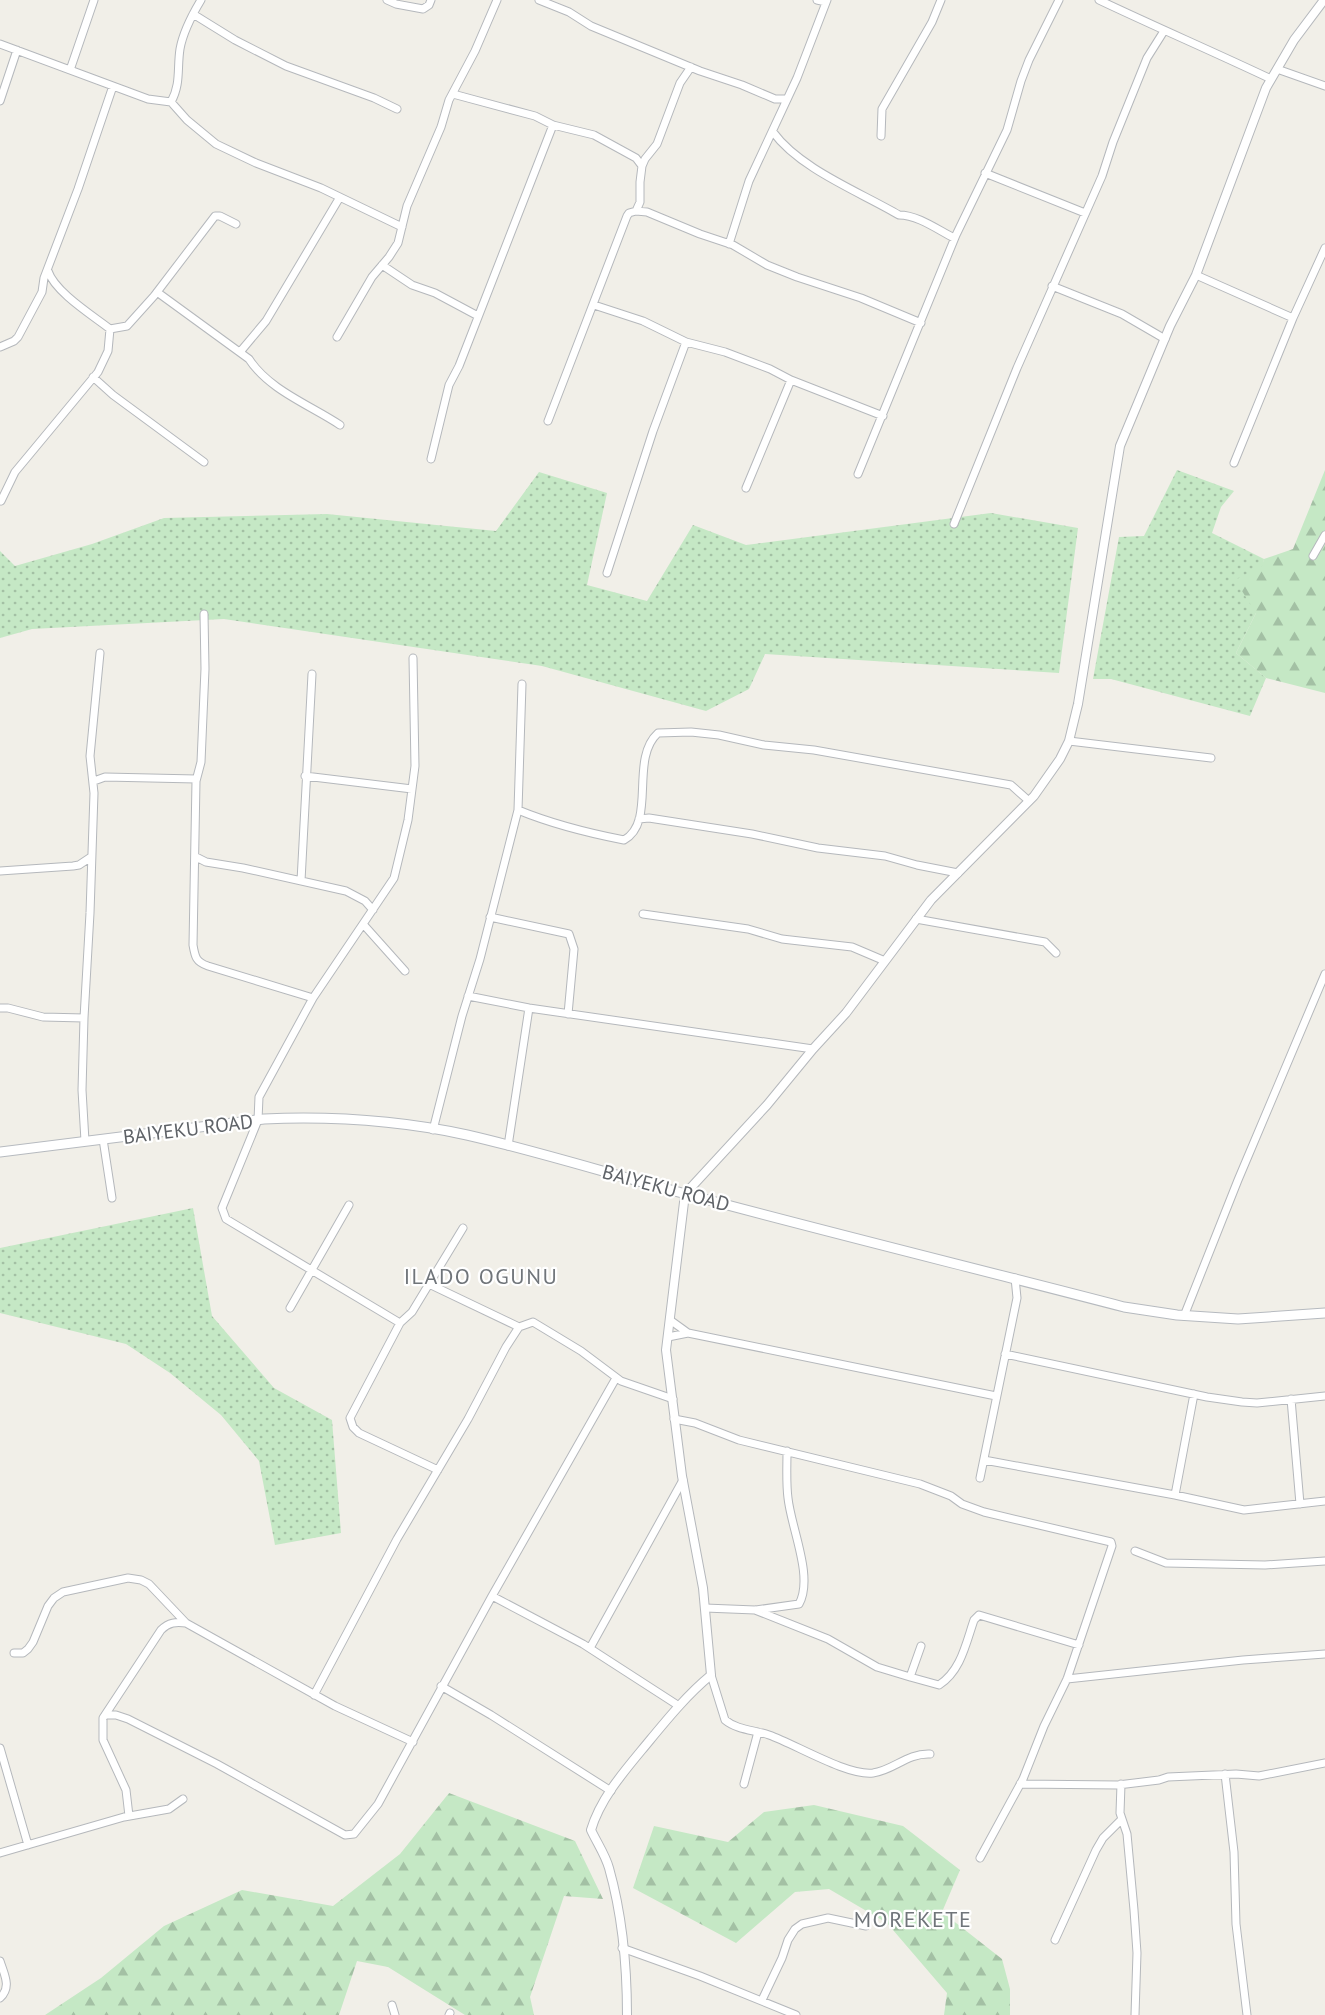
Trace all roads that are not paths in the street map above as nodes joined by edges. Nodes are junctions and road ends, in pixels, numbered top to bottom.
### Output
1 (94, 0) edge
2 (201, 0) edge
3 (387, 0) edge
4 (431, 0) edge
5 (497, 0) edge
6 (539, 0) edge
7 (817, 0) edge
8 (941, 0) edge
9 (1059, 0) edge
10 (1099, 0) edge
11 (1324, 0) edge
12 (827, 1) edge
13 (193, 14) junction
14 (1164, 31) junction
15 (0, 44) edge
16 (17, 50) junction
17 (691, 67) junction
18 (70, 69) junction
19 (1277, 69) junction
20 (1271, 79) junction
21 (113, 86) junction
22 (1325, 86) edge
23 (453, 94) junction
24 (775, 99) junction
25 (787, 99) junction
26 (0, 101) edge
27 (171, 102) junction
28 (398, 109) dead end
29 (781, 110) junction
30 (553, 125) junction
31 (773, 132) junction
32 (881, 136) dead end
33 (648, 155) junction
34 (636, 158) junction
35 (642, 166) junction
36 (985, 173) junction
37 (340, 197) junction
38 (640, 202) junction
39 (636, 211) junction
40 (647, 212) junction
41 (1085, 213) junction
42 (236, 224) dead end
43 (402, 227) junction
44 (954, 238) junction
45 (729, 244) junction
46 (1325, 248) edge
47 (382, 265) junction
48 (48, 271) junction
49 (1196, 275) junction
50 (1052, 286) junction
51 (58, 287) junction
52 (42, 292) junction
53 (157, 292) junction
54 (594, 305) junction
55 (478, 316) junction
56 (1293, 318) junction
57 (921, 323) junction
58 (110, 329) junction
59 (337, 337) dead end
60 (1165, 339) junction
61 (686, 342) junction
62 (0, 347) edge
63 (240, 352) junction
64 (93, 377) junction
65 (791, 380) junction
66 (883, 416) junction
67 (548, 421) dead end
68 (340, 425) dead end
69 (430, 459) dead end
70 (204, 462) dead end
71 (1234, 463) dead end
72 (858, 474) dead end
73 (746, 488) dead end
74 (1, 501) edge
75 (954, 524) dead end
76 (1325, 535) edge
77 (1313, 556) dead end
78 (607, 573) dead end
79 (204, 614) dead end
80 (100, 653) dead end
81 (413, 658) dead end
82 (312, 674) dead end
83 (522, 684) dead end
84 (1069, 741) junction
85 (1210, 758) dead end
86 (305, 776) junction
87 (196, 779) junction
88 (94, 782) junction
89 (411, 789) junction
90 (1029, 801) junction
91 (518, 810) junction
92 (639, 819) junction
93 (196, 856) junction
94 (90, 857) junction
95 (206, 862) junction
96 (79, 865) junction
97 (195, 870) junction
98 (0, 871) edge
99 (91, 873) junction
100 (958, 873) junction
101 (301, 881) junction
102 (373, 910) junction
103 (644, 914) dead end
104 (490, 917) junction
105 (916, 919) junction
106 (363, 924) junction
107 (1056, 953) dead end
108 (885, 961) junction
109 (405, 971) dead end
110 (1325, 974) edge
111 (468, 996) junction
112 (314, 998) junction
113 (0, 1008) edge
114 (530, 1008) junction
115 (568, 1014) junction
116 (84, 1018) junction
117 (813, 1049) junction
118 (258, 1120) junction
119 (433, 1130) junction
120 (103, 1139) junction
121 (85, 1141) junction
122 (508, 1146) junction
123 (0, 1152) edge
124 (685, 1194) junction
125 (111, 1198) dead end
126 (349, 1205) dead end
127 (463, 1228) dead end
128 (311, 1270) junction
129 (1015, 1278) junction
130 (1026, 1281) junction
131 (429, 1284) junction
132 (1017, 1298) junction
133 (290, 1308) dead end
134 (1325, 1313) edge
135 (1184, 1316) junction
136 (670, 1320) junction
137 (400, 1323) junction
138 (519, 1327) junction
139 (688, 1333) junction
140 (668, 1337) junction
141 (1005, 1354) junction
142 (616, 1378) junction
143 (1194, 1394) junction
144 (996, 1396) junction
145 (1325, 1396) edge
146 (1291, 1399) junction
147 (673, 1400) junction
148 (674, 1419) junction
149 (787, 1451) junction
150 (984, 1460) junction
151 (438, 1470) junction
152 (980, 1478) dead end
153 (683, 1480) junction
154 (1175, 1494) junction
155 (1325, 1502) edge
156 (1300, 1504) junction
157 (1135, 1551) dead end
158 (1325, 1561) edge
159 (492, 1596) junction
160 (705, 1608) junction
161 (755, 1610) junction
162 (186, 1623) junction
163 (1079, 1645) junction
164 (921, 1646) dead end
165 (590, 1648) junction
166 (14, 1653) dead end
167 (1325, 1654) edge
168 (711, 1675) junction
169 (910, 1677) junction
170 (1067, 1679) junction
171 (441, 1686) junction
172 (314, 1695) junction
173 (679, 1706) junction
174 (105, 1715) junction
175 (759, 1732) junction
176 (413, 1742) junction
177 (0, 1748) edge
178 (930, 1754) dead end
179 (1325, 1763) edge
180 (1225, 1774) junction
181 (744, 1784) dead end
182 (1020, 1784) junction
183 (1121, 1784) junction
184 (611, 1791) junction
185 (183, 1799) dead end
186 (129, 1816) junction
187 (1121, 1820) junction
188 (28, 1845) junction
189 (0, 1853) edge
190 (980, 1858) dead end
191 (867, 1926) dead end
192 (1054, 1940) dead end
193 (622, 1948) junction
194 (0, 1961) edge
195 (0, 1998) edge
196 (762, 2000) junction
197 (392, 2005) dead end
198 (792, 2014) edge
199 (395, 2015) edge
200 (627, 2015) edge
201 (1135, 2015) edge
202 (1247, 2015) edge

1 - 18 street
2 - 13 street
3 - 4 street
5 - 23 street
6 - 17 street
7 - 12 street
8 - 32 street
9 - 36 street
10 - 14 street
11 - 19 street
12 - 25 street
13 - 27 street
13 - 28 street
14 - 20 street
14 - 41 street
15 - 16 street
16 - 18 street
16 - 26 street
17 - 24 street
17 - 33 street
18 - 21 street
19 - 20 street
19 - 22 street
20 - 49 street
21 - 27 street
21 - 48 street
23 - 30 street
23 - 43 street
24 - 25 street
24 - 29 street
25 - 29 street
27 - 37 street
29 - 31 street
30 - 34 street
30 - 55 street
31 - 44 street
31 - 45 street
33 - 34 street
33 - 35 street
34 - 35 street
35 - 38 street
36 - 41 street
36 - 44 street
37 - 43 street
37 - 63 street
38 - 39 street
38 - 40 street
39 - 40 street
39 - 54 street
40 - 45 street
41 - 50 street
42 - 53 street
43 - 47 street
44 - 57 street
45 - 57 street
46 - 56 street
47 - 55 street
47 - 59 street
48 - 51 street
48 - 52 street
49 - 56 street
49 - 60 street
50 - 60 street
50 - 75 street
51 - 52 street
51 - 58 street
52 - 62 street
53 - 58 street
53 - 63 street
54 - 61 street
54 - 67 street
55 - 69 street
56 - 71 street
57 - 66 street
58 - 64 street
60 - 84 street
61 - 65 street
61 - 78 street
63 - 68 street
64 - 70 street
64 - 74 street
65 - 66 street
65 - 73 street
66 - 72 street
76 - 77 street
79 - 87 street
80 - 88 street
81 - 89 street
82 - 86 street
83 - 91 street
84 - 85 street
84 - 90 street
86 - 89 street
86 - 101 street
87 - 88 street
87 - 93 street
88 - 94 street
89 - 102 street
90 - 92 street
90 - 100 street
91 - 92 street
91 - 104 street
92 - 100 street
93 - 95 street
93 - 97 street
94 - 96 street
94 - 99 street
95 - 97 street
95 - 101 street
96 - 98 street
96 - 99 street
97 - 112 street
99 - 116 street
100 - 105 street
101 - 102 street
102 - 106 street
103 - 108 street
104 - 111 street
104 - 115 street
105 - 107 street
105 - 108 street
106 - 109 street
106 - 112 street
108 - 117 street
110 - 135 street
111 - 114 street
111 - 119 street
112 - 118 street
113 - 116 street
114 - 115 street
114 - 122 street
115 - 117 street
116 - 121 street
117 - 124 street
118 - 119 main road, BAIYEKU ROAD
118 - 120 main road, BAIYEKU ROAD
118 - 128 street
119 - 122 main road, BAIYEKU ROAD
120 - 121 main road, BAIYEKU ROAD
120 - 125 street
121 - 123 main road, BAIYEKU ROAD
122 - 124 main road, BAIYEKU ROAD
124 - 129 main road, BAIYEKU ROAD
124 - 136 street
126 - 128 street
127 - 131 street
128 - 133 street
128 - 137 street
129 - 130 main road, BAIYEKU ROAD
129 - 132 street
130 - 132 street
130 - 135 main road, BAIYEKU ROAD
131 - 137 street
131 - 138 street
132 - 141 street
134 - 135 main road, BAIYEKU ROAD
136 - 139 street
136 - 140 street
137 - 151 street
138 - 142 street
138 - 151 street
139 - 140 street
139 - 144 street
140 - 147 street
141 - 143 street
141 - 144 street
142 - 147 street
142 - 159 street
143 - 146 street
143 - 154 street
144 - 150 street
145 - 146 street
146 - 156 street
147 - 148 street
148 - 149 street
148 - 153 street
149 - 161 street
149 - 163 street
150 - 152 street
150 - 154 street
151 - 172 street
153 - 160 street
153 - 165 street
154 - 156 street
155 - 156 street
157 - 158 street
159 - 165 street
159 - 171 street
160 - 161 street
160 - 168 street
161 - 169 street
162 - 166 street
162 - 172 street
162 - 174 street
163 - 169 street
163 - 170 street
164 - 169 street
165 - 173 street
167 - 170 street
168 - 173 street
168 - 175 street
170 - 182 street
171 - 176 street
171 - 184 street
172 - 176 street
173 - 184 street
174 - 176 street
174 - 186 street
175 - 178 street
175 - 181 street
177 - 188 street
179 - 180 street
180 - 183 street
180 - 202 street
182 - 183 street
182 - 190 street
183 - 187 street
184 - 193 street
185 - 186 street
186 - 188 street
187 - 192 street
187 - 201 street
188 - 189 street
191 - 196 street
193 - 196 street
193 - 200 street
194 - 195 street
196 - 198 street
197 - 199 street

